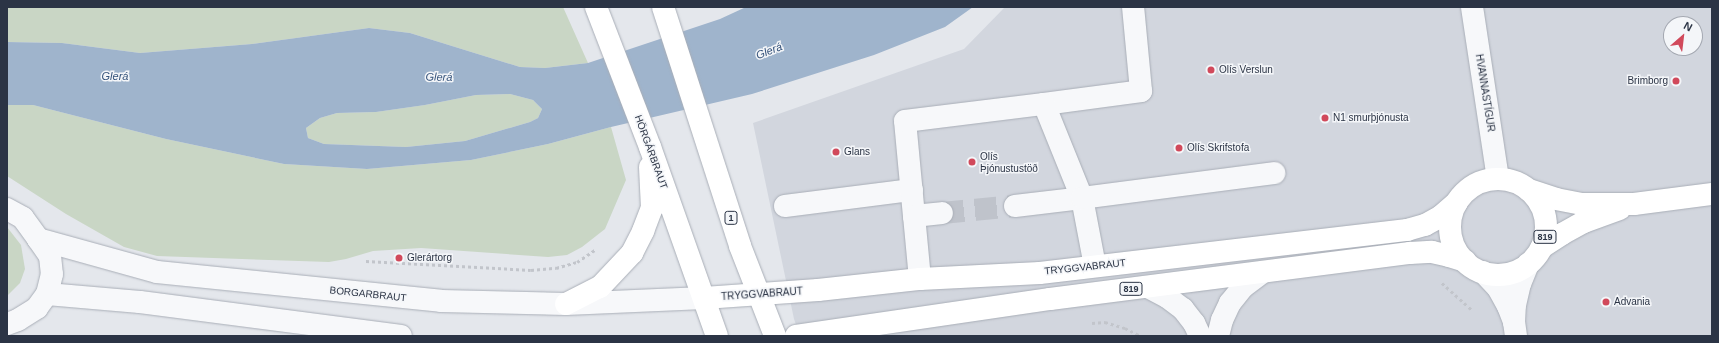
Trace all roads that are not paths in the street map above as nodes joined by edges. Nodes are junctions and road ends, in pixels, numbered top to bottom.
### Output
1 (596, 7) edge
2 (663, 7) edge
3 (1133, 7) edge
4 (1472, 7) edge
5 (1044, 104) junction
6 (650, 148) junction
7 (1274, 173) dead end
8 (1498, 179) junction
9 (912, 190) junction
10 (1529, 190) junction
11 (1712, 194) edge
12 (1082, 198) junction
13 (1457, 202) junction
14 (1634, 204) junction
15 (786, 206) dead end
16 (1015, 206) tunnel mouth
17 (7, 209) edge
18 (942, 213) tunnel mouth
19 (914, 216) junction
20 (38, 239) junction
21 (1542, 247) junction
22 (1465, 261) junction
23 (1528, 264) junction
24 (1095, 266) junction
25 (1263, 272) junction
26 (1483, 272) junction
27 (920, 279) junction
28 (1148, 287) junction
29 (757, 293) junction
30 (47, 294) junction
31 (704, 298) junction
32 (566, 304) junction
33 (31, 312) junction
34 (7, 324) edge
35 (1515, 329) edge
36 (16, 336) edge
37 (401, 336) edge
38 (716, 336) edge
39 (775, 336) edge
40 (796, 336) edge
41 (1200, 336) edge
42 (1218, 336) edge

1 - 6 main road, HÖRGÁRBRAUT
2 - 29 main road, 1
3 - 5 street
4 - 8 street, HVANNASTÍGUR
5 - 9 street
5 - 12 street
6 - 31 main road, HÖRGÁRBRAUT
6 - 32 main road
7 - 12 street
8 - 10 main road, TRYGGVABRAUT / 819
8 - 13 main road, TRYGGVABRAUT / 819
9 - 15 street
9 - 19 street
10 - 14 main road, TRYGGVABRAUT / 819
10 - 21 main road, TRYGGVABRAUT / 819
11 - 14 main road, TRYGGVABRAUT / 819
12 - 16 street
12 - 24 street
13 - 22 main road, TRYGGVABRAUT / 819
13 - 24 main road, TRYGGVABRAUT / 819
14 - 21 main road, TRYGGVABRAUT / 819
17 - 20 street
18 - 19 street
19 - 27 street
20 - 30 street
20 - 32 street, BORGARBRAUT
21 - 23 main road, TRYGGVABRAUT / 819
22 - 25 main road, TRYGGVABRAUT / 819
22 - 26 main road, TRYGGVABRAUT / 819
23 - 26 main road, TRYGGVABRAUT / 819
23 - 35 street
24 - 27 main road, TRYGGVABRAUT / 819
25 - 28 main road, TRYGGVABRAUT / 819
25 - 42 street
26 - 35 street
27 - 29 main road, TRYGGVABRAUT / 819
28 - 40 main road, TRYGGVABRAUT / 819
28 - 41 street
29 - 31 main road, TRYGGVABRAUT / 819
29 - 39 main road, 1
30 - 33 street
30 - 37 street
31 - 32 street, BORGARBRAUT
31 - 38 main road, HÖRGÁRBRAUT
33 - 34 street
33 - 36 street

